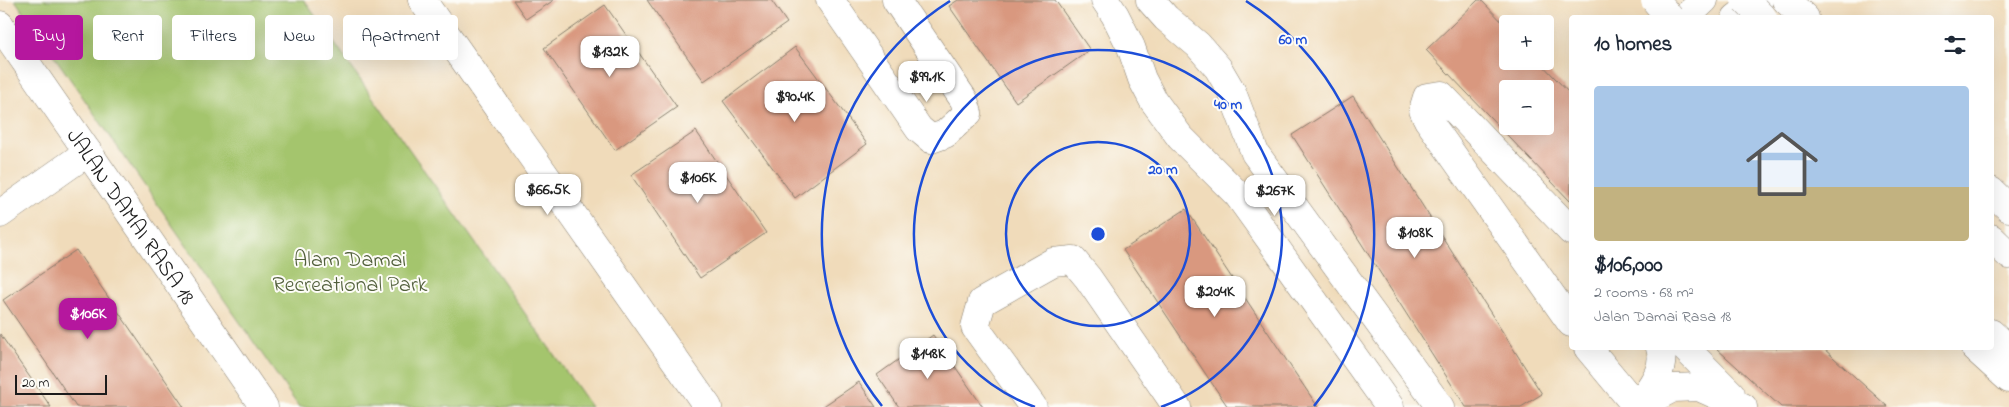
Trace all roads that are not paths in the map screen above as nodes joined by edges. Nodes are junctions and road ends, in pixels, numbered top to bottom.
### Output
1 (422, 0) edge
2 (830, 0) edge
3 (896, 0) edge
4 (1105, 0) edge
5 (1150, 0) edge
6 (1704, 0) edge
7 (1786, 0) edge
8 (1809, 0) edge
9 (1667, 11) edge
10 (1803, 15) edge
11 (1806, 15) edge
12 (0, 25) edge
13 (88, 152) junction
14 (1994, 194) edge
15 (2009, 208) edge
16 (0, 214) edge
17 (1569, 229) edge
18 (1994, 241) edge
19 (1994, 250) edge
20 (2009, 255) edge
21 (2009, 263) edge
22 (1569, 320) edge
23 (1994, 336) edge
24 (2009, 349) edge
25 (1590, 350) edge
26 (1661, 350) edge
27 (1687, 350) edge
28 (1978, 350) edge
29 (2009, 379) edge
30 (264, 407) edge
31 (708, 407) edge
32 (1033, 407) edge
33 (1177, 407) edge
34 (1390, 407) edge
35 (1440, 407) edge
36 (1637, 407) edge
37 (1743, 407) edge

1 - 31 main road
2 - 3 main road
4 - 34 main road
5 - 35 main road
6 - 9 main road
7 - 10 main road
8 - 11 main road
12 - 13 main road, JALAN DAMAI RASA 18
13 - 16 main road
13 - 30 main road, JALAN DAMAI RASA 18
14 - 15 main road
17 - 22 main road
18 - 20 main road
19 - 21 main road
23 - 24 main road
25 - 36 main road
26 - 36 main road
27 - 37 main road
28 - 29 main road
32 - 33 main road
36 - 37 main road

